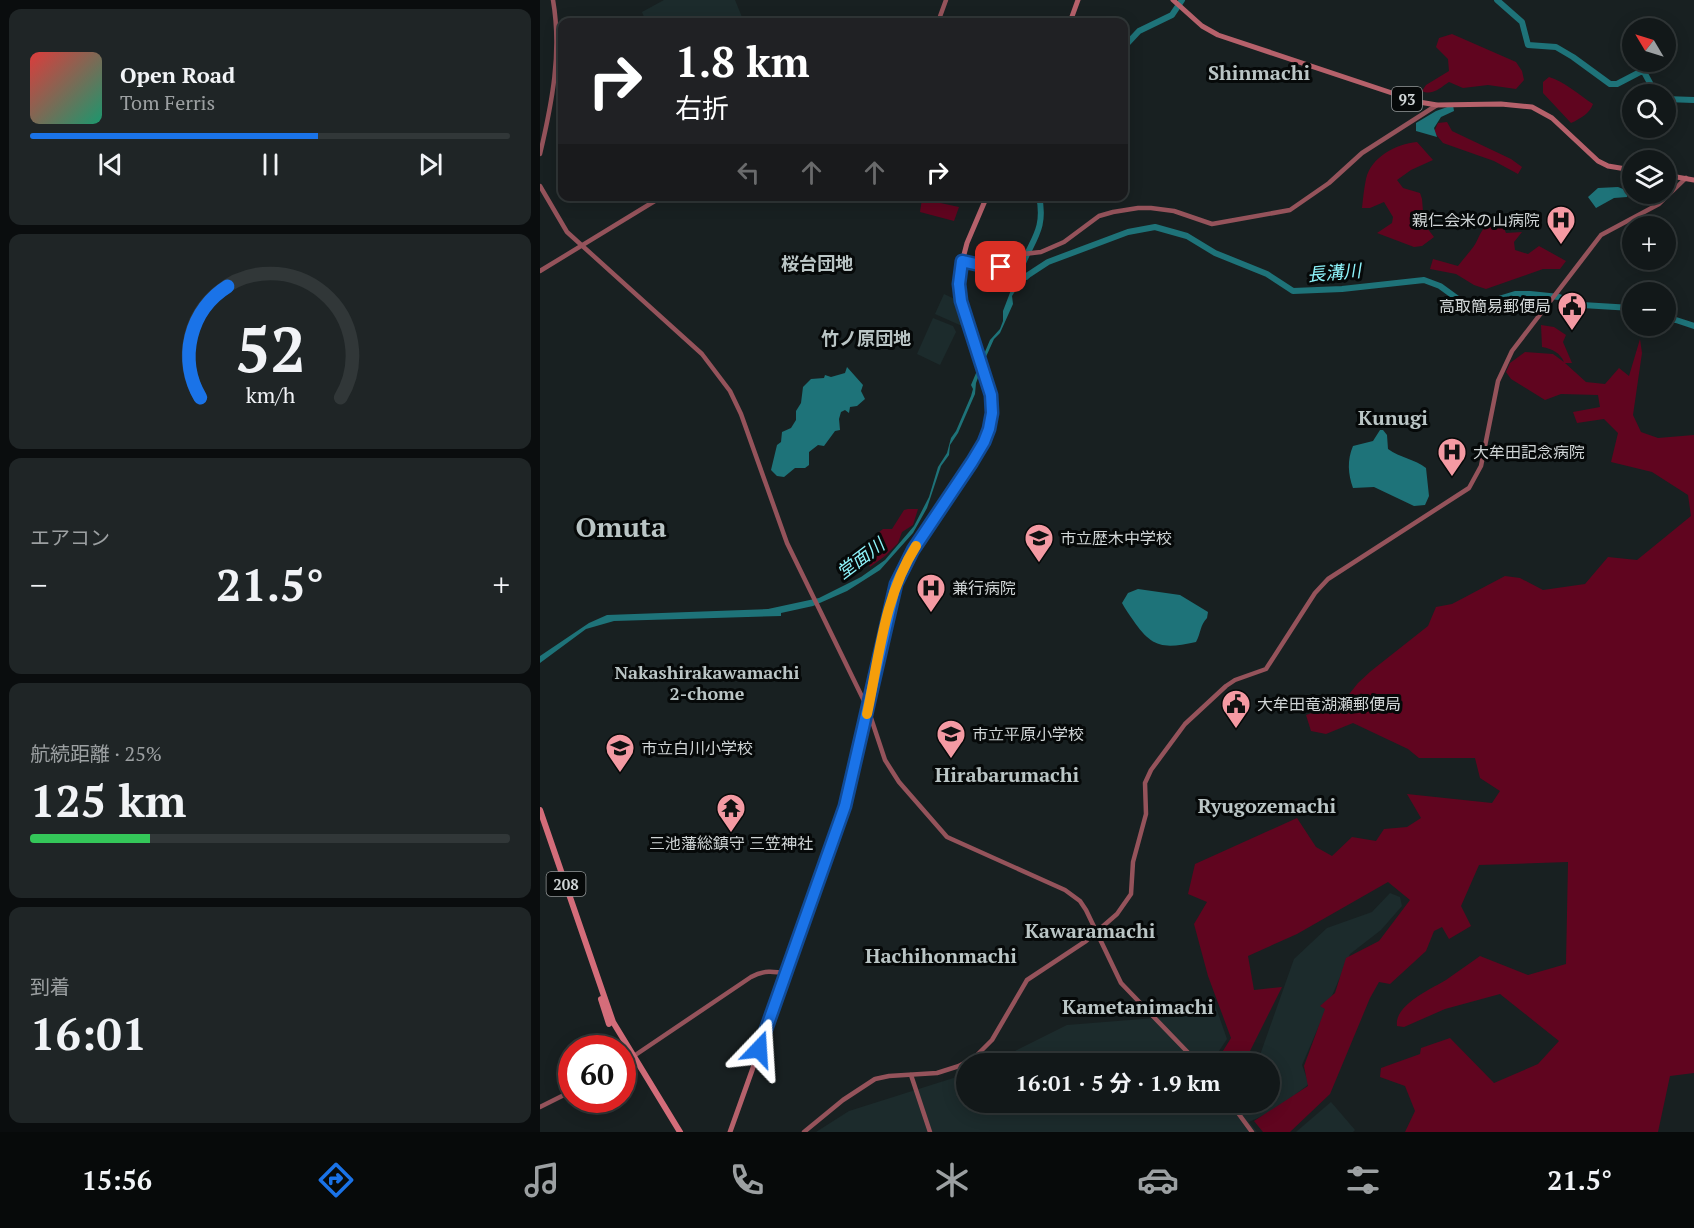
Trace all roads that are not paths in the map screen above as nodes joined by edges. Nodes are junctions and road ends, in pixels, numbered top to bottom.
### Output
1 (553, 0) edge
2 (946, 0) edge
3 (1078, 0) edge
4 (1177, 3) edge
5 (939, 18) edge
6 (1071, 18) edge
7 (1437, 105) junction
8 (540, 153) edge
9 (1622, 168) edge
10 (1676, 177) edge
11 (1686, 178) junction
12 (1694, 180) edge
13 (540, 186) edge
14 (655, 201) edge
15 (985, 201) edge
16 (581, 246) junction
17 (962, 261) junction
18 (540, 271) edge
19 (868, 709) junction
20 (540, 810) edge
21 (1097, 933) junction
22 (787, 974) junction
23 (617, 1035) edge
24 (1188, 1053) edge
25 (636, 1057) edge
26 (636, 1064) edge
27 (636, 1064) edge
28 (911, 1075) junction
29 (558, 1098) edge
30 (540, 1107) edge
31 (1238, 1113) edge
32 (675, 1132) edge
33 (680, 1132) edge
34 (730, 1132) edge
35 (804, 1132) edge
36 (930, 1132) edge
37 (1252, 1132) edge

1 - 8 street
2 - 5 street
3 - 6 main road
4 - 7 main road, 93
7 - 9 main road, 93
7 - 17 street
10 - 11 main road
11 - 12 main road
11 - 21 street
13 - 16 street
14 - 16 street
15 - 17 main road
16 - 18 street
16 - 19 street
17 - 19 main road
19 - 21 street
19 - 22 main road
20 - 23 highway, 208
21 - 24 street
21 - 28 street
22 - 25 street
22 - 34 main road
26 - 32 highway, 208
27 - 33 highway, 208
28 - 35 street
28 - 36 street
29 - 30 street
31 - 37 street

